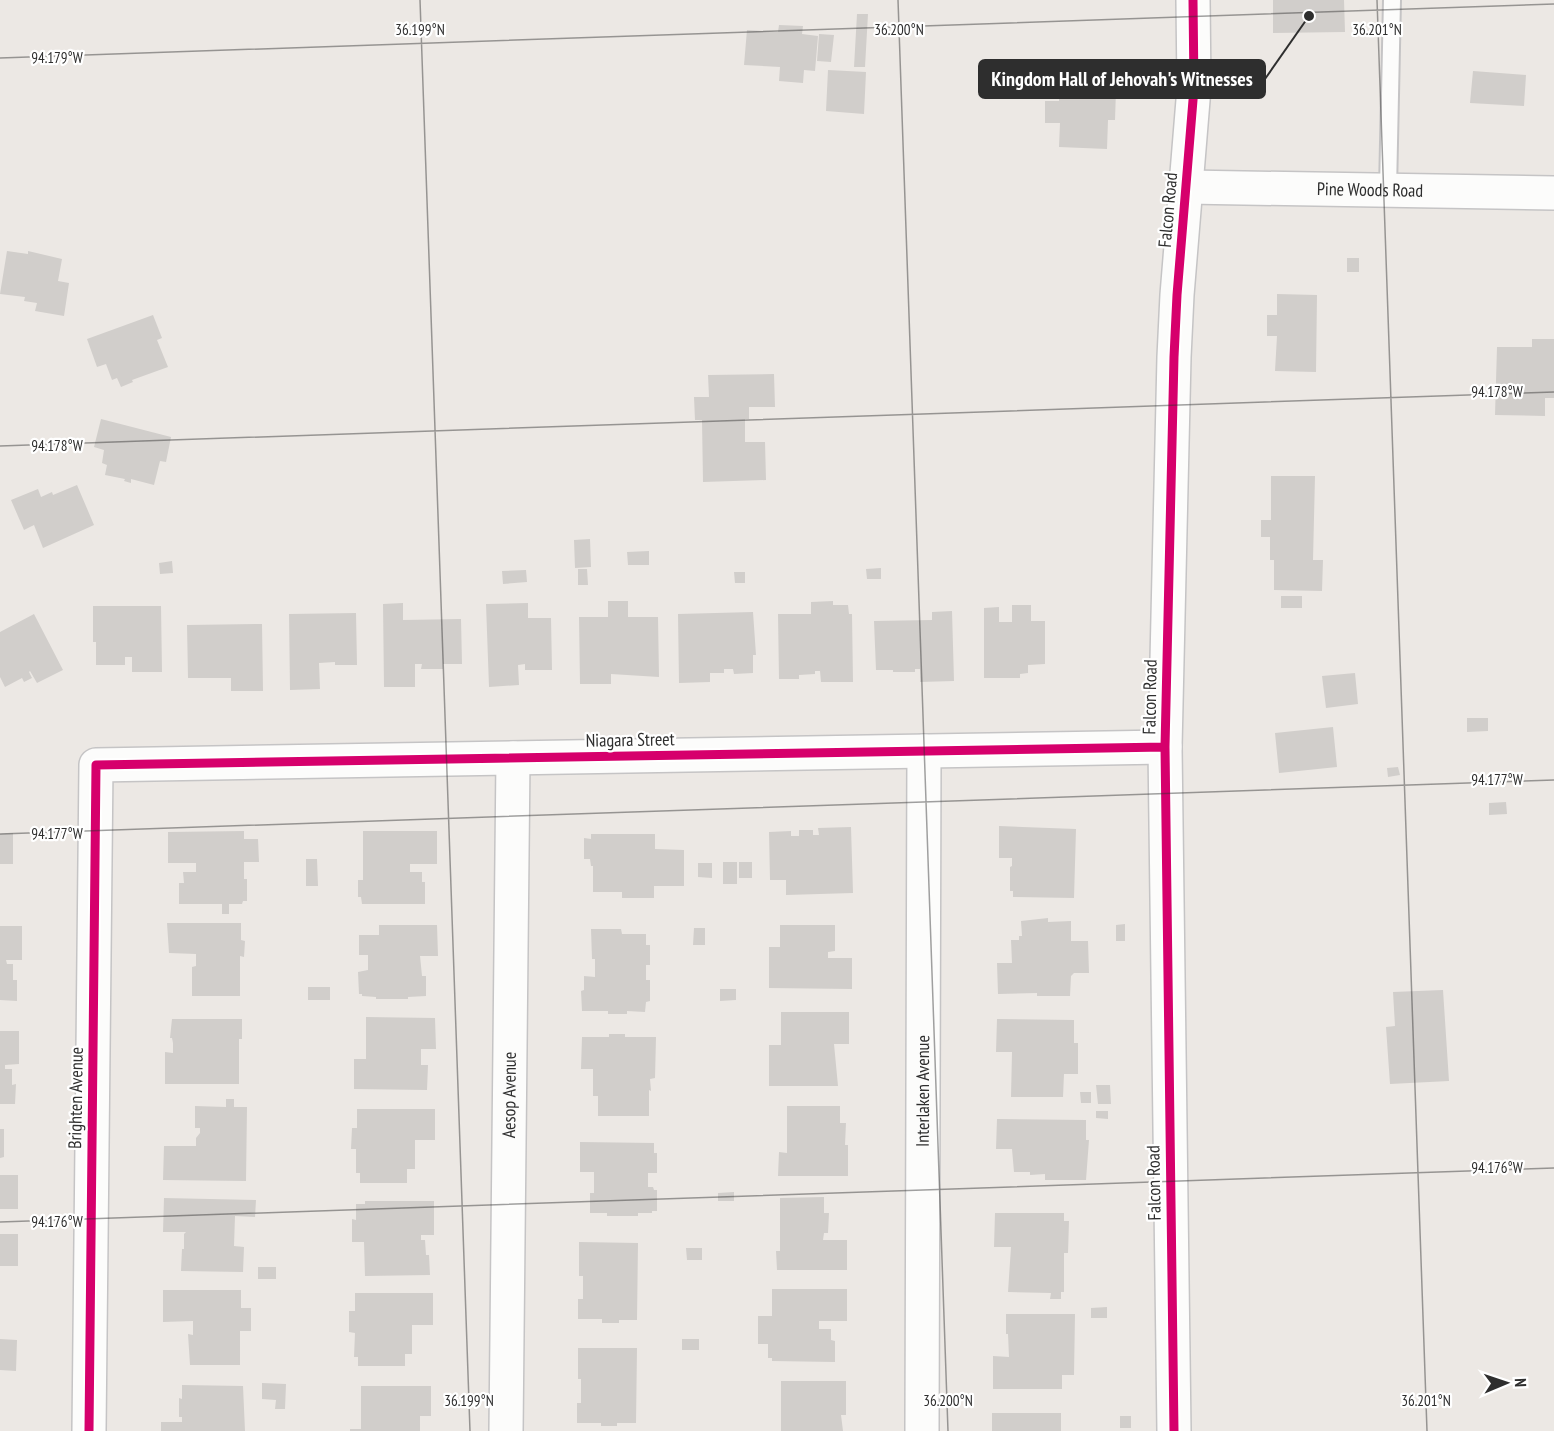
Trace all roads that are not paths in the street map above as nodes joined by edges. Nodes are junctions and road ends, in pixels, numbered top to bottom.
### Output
1 (1193, 0) edge
2 (1392, 0) edge
3 (1187, 187) junction
4 (1388, 190) junction
5 (1554, 193) edge
6 (1165, 747) junction
7 (924, 751) junction
8 (513, 758) junction
9 (96, 765) joint
10 (89, 1431) edge
11 (506, 1431) edge
12 (921, 1431) edge
13 (1174, 1431) edge

1 - 3 street, Falcon Road
2 - 4 lane
3 - 4 street, Pine Woods Road
3 - 6 street, Falcon Road
4 - 5 street, Pine Woods Road
6 - 7 street, Niagara Street
6 - 13 street, Falcon Road
7 - 8 street, Niagara Street
7 - 12 street, Interlaken Avenue
8 - 9 street, Niagara Street
8 - 11 street, Aesop Avenue
9 - 10 street, Brighten Avenue

